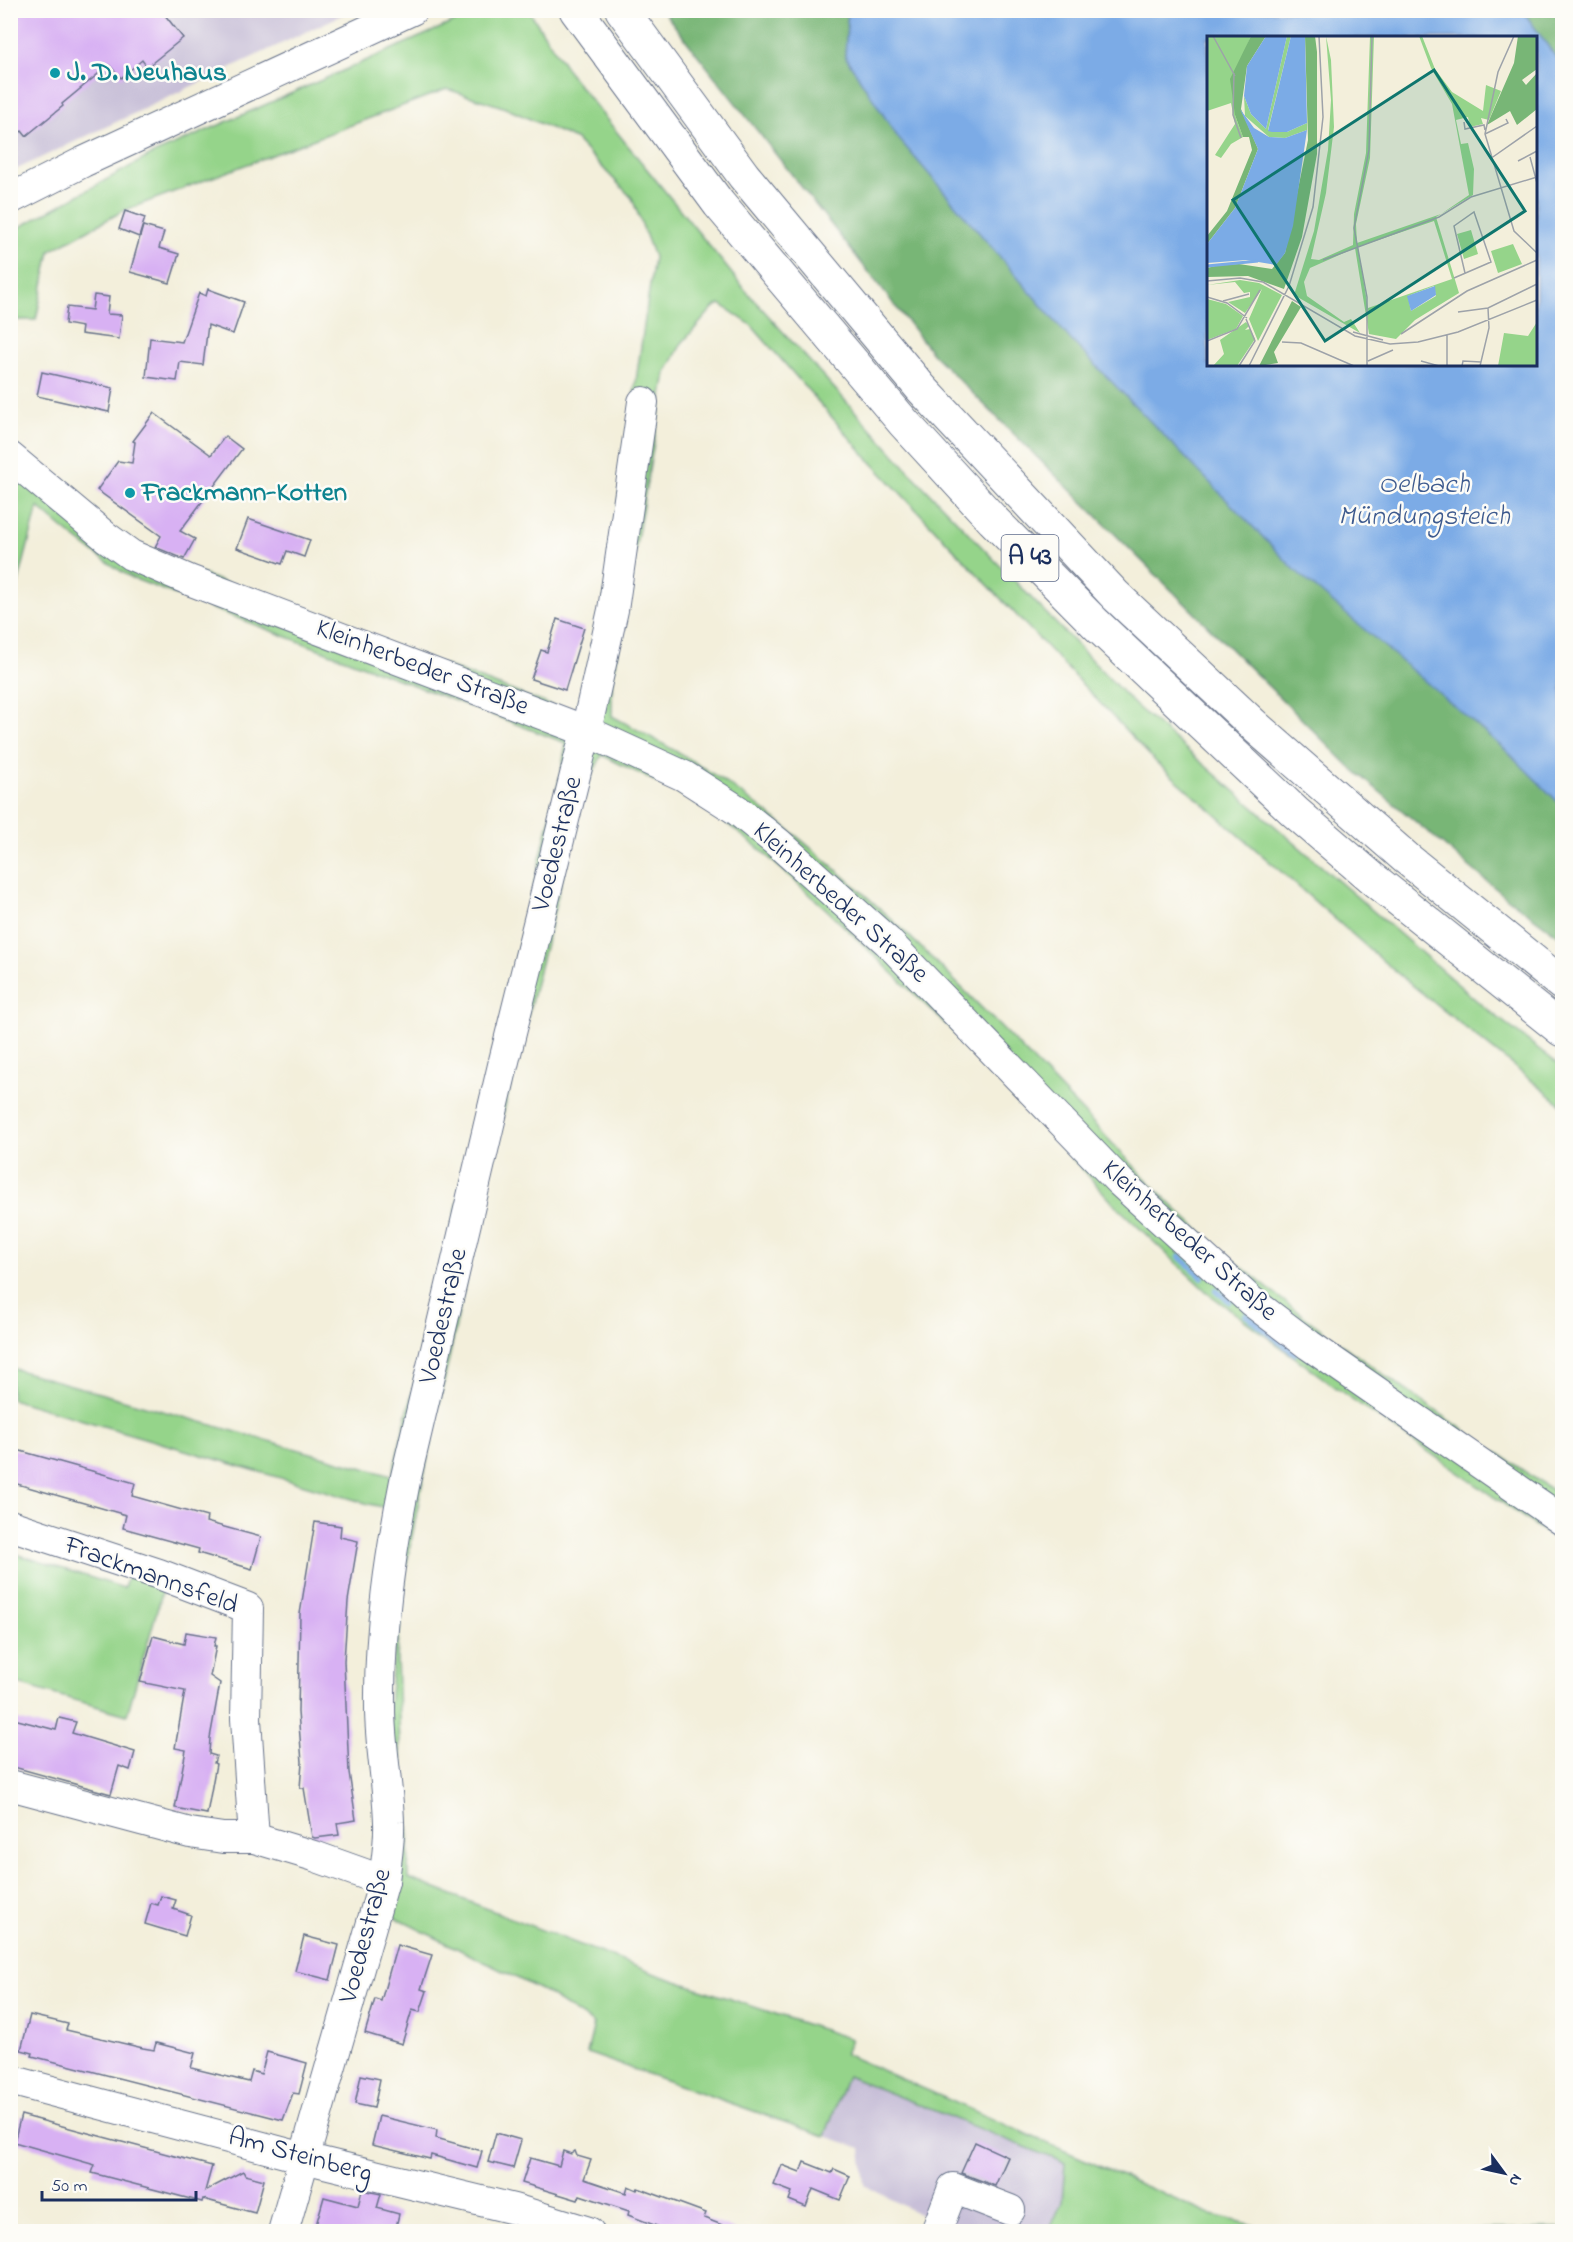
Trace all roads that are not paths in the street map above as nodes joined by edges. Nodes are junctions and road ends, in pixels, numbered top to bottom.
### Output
1 (412, 10) edge
2 (576, 10) edge
3 (622, 10) edge
4 (83, 162) junction
5 (10, 200) edge
6 (10, 210) edge
7 (643, 402) dead end
8 (10, 457) edge
9 (586, 730) junction
10 (1563, 984) edge
11 (1563, 1030) edge
12 (1563, 1520) edge
13 (10, 1524) edge
14 (10, 1785) edge
15 (254, 1838) junction
16 (384, 1881) junction
17 (10, 2080) edge
18 (304, 2158) junction
19 (1010, 2210) dead end
20 (586, 2231) edge
21 (283, 2232) edge
22 (936, 2232) edge

1 - 4 street
2 - 11 highway, A 43
3 - 10 highway, A 43
4 - 5 street
4 - 6 street
7 - 9 street, Voedestraße
8 - 9 street, Kleinherbeder Straße
9 - 12 street, Kleinherbeder Straße
9 - 16 street, Voedestraße
13 - 15 street, Frackmannsfeld
14 - 15 street
15 - 16 street
16 - 18 street, Voedestraße
17 - 18 street, Am Steinberg
18 - 20 street, Am Steinberg
18 - 21 street, Voedestraße
19 - 22 street

